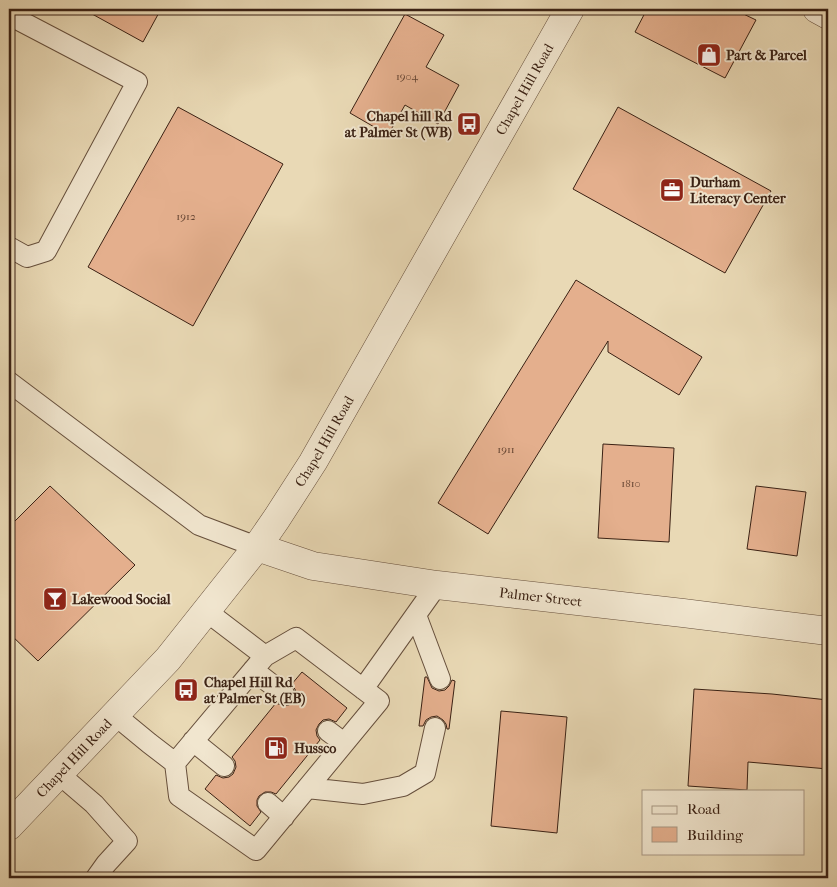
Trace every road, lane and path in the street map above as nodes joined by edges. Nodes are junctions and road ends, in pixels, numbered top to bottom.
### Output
1 (570, 9) edge
2 (817, 9) edge
3 (9, 15) edge
4 (828, 15) edge
5 (9, 247) edge
6 (9, 382) edge
7 (256, 547) junction
8 (437, 585) junction
9 (206, 611) junction
10 (416, 615) junction
11 (828, 631) edge
12 (259, 663) junction
13 (440, 679) dead end
14 (363, 689) junction
15 (284, 694) dead end
16 (115, 715) junction
17 (435, 728) dead end
18 (193, 741) junction
19 (175, 763) junction
20 (224, 766) dead end
21 (59, 774) junction
22 (307, 788) junction
23 (268, 803) dead end
24 (284, 817) junction
25 (13, 818) edge
26 (96, 878) edge

1 - 7 street, Chapel Hill Road
2 - 4 street
3 - 5 lane
6 - 7 lane
7 - 8 street, Palmer Street
7 - 9 street, Chapel Hill Road
8 - 10 lane
8 - 11 street, Palmer Street
9 - 12 lane
9 - 16 street, Chapel Hill Road
10 - 13 lane
10 - 14 lane
12 - 14 lane
12 - 15 lane
12 - 18 lane
14 - 22 lane
16 - 19 lane
16 - 21 street, Chapel Hill Road
17 - 22 lane
18 - 19 lane
18 - 20 lane
19 - 24 lane
21 - 25 street, Chapel Hill Road
21 - 26 lane
22 - 24 lane
23 - 24 lane

